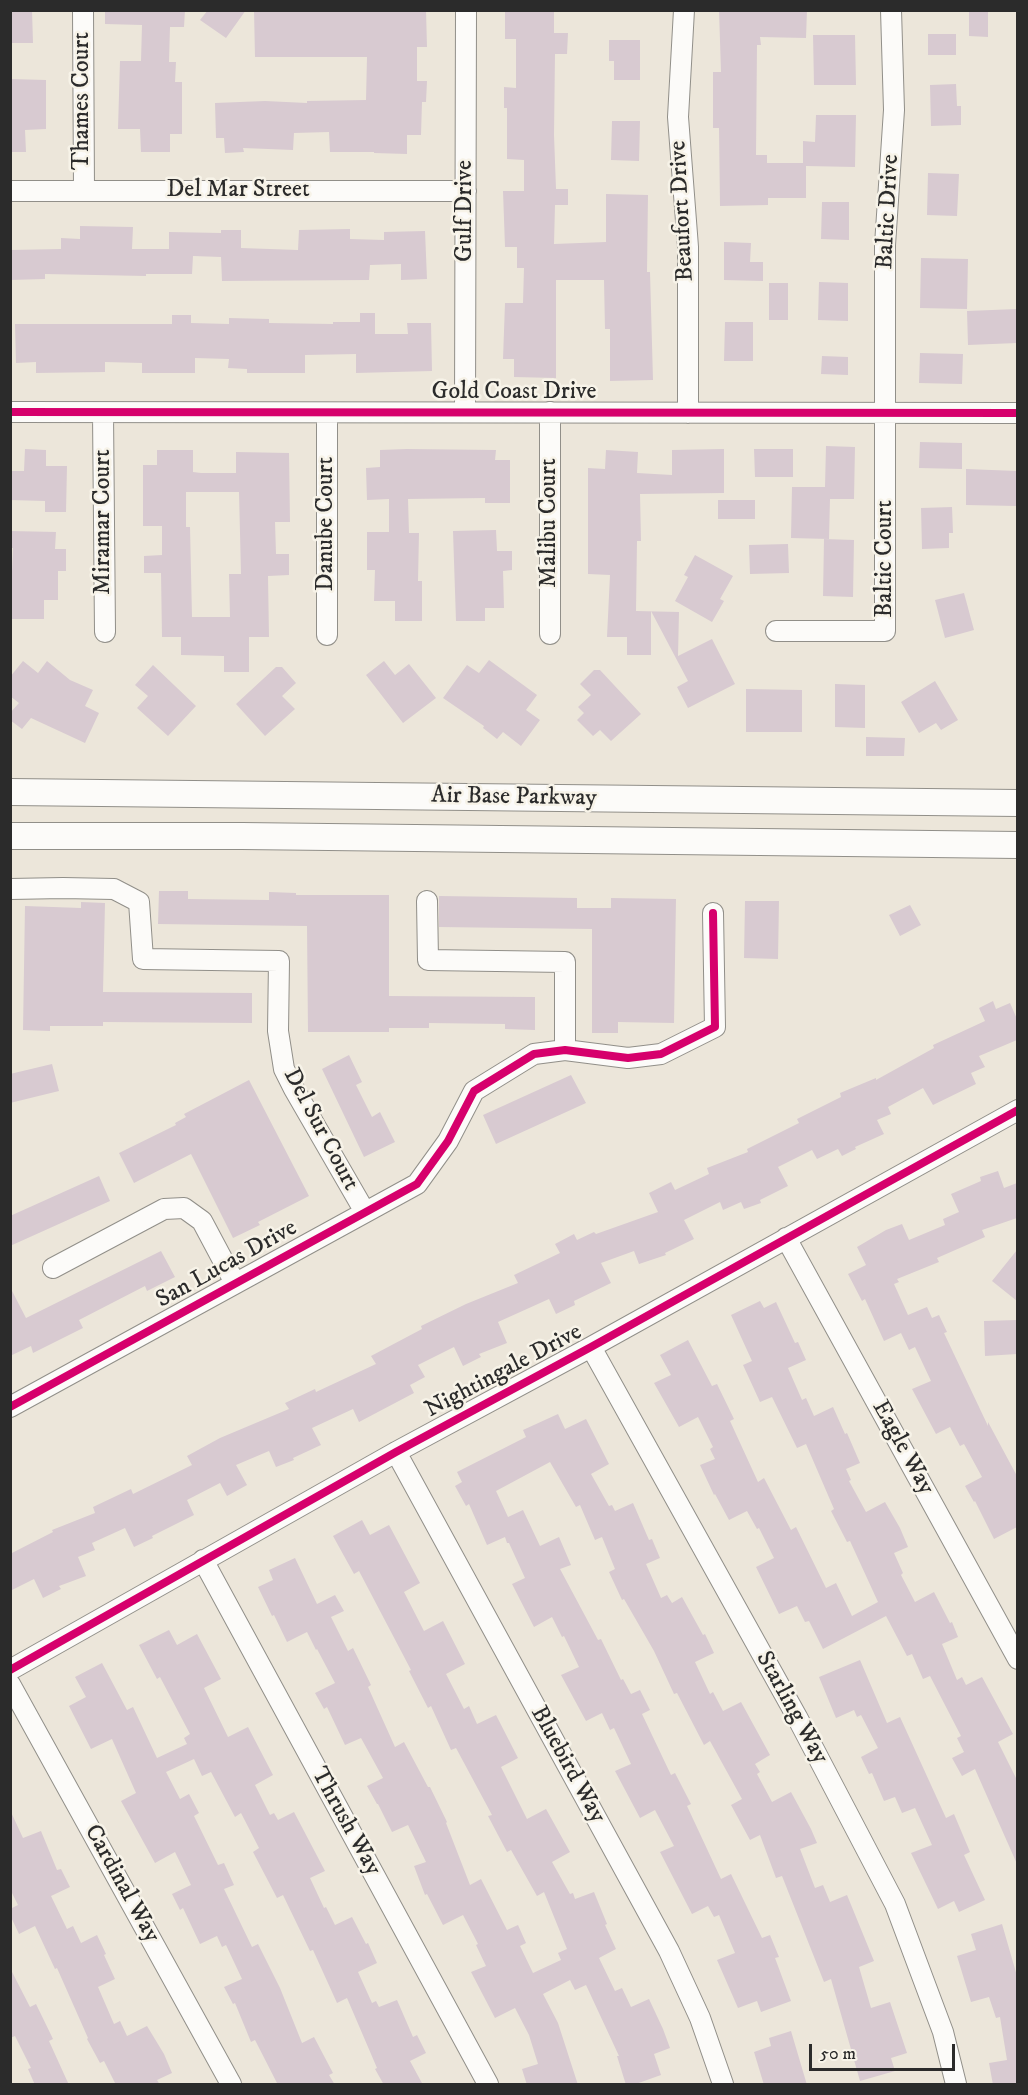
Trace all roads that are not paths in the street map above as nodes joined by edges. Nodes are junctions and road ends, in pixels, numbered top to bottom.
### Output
1 (83, 10) edge
2 (466, 10) edge
3 (684, 10) edge
4 (891, 10) edge
5 (10, 191) edge
6 (84, 191) junction
7 (466, 191) junction
8 (10, 412) edge
9 (465, 412) junction
10 (550, 412) junction
11 (103, 413) junction
12 (327, 413) junction
13 (688, 413) junction
14 (886, 413) junction
15 (1017, 413) edge
16 (776, 631) dead end
17 (105, 632) dead end
18 (327, 634) dead end
19 (550, 634) dead end
20 (10, 792) edge
21 (1017, 803) edge
22 (10, 836) edge
23 (1017, 845) edge
24 (10, 889) edge
25 (427, 900) dead end
26 (714, 912) dead end
27 (565, 1050) junction
28 (1017, 1110) edge
29 (365, 1212) junction
30 (786, 1238) junction
31 (53, 1268) dead end
32 (235, 1283) junction
33 (591, 1347) junction
34 (10, 1407) edge
35 (396, 1452) junction
36 (203, 1560) junction
37 (1017, 1659) edge
38 (10, 1670) edge
39 (10, 1684) edge
40 (231, 2085) edge
41 (488, 2085) edge
42 (723, 2085) edge
43 (956, 2085) edge

1 - 6 street, Thames Court
2 - 7 street, Gulf Drive
3 - 13 street, Beaufort Drive
4 - 14 street, Baltic Drive
5 - 6 street, Del Mar Street
6 - 7 street, Del Mar Street
7 - 9 street, Gulf Drive
8 - 11 street, Gold Coast Drive
9 - 10 street, Gold Coast Drive
9 - 12 street, Gold Coast Drive
10 - 13 street, Gold Coast Drive
10 - 19 street, Malibu Court
11 - 12 street, Gold Coast Drive
11 - 17 street, Miramar Court
12 - 18 street, Danube Court
13 - 14 street, Gold Coast Drive
14 - 15 street, Gold Coast Drive
14 - 16 street, Baltic Court
20 - 21 main road, Air Base Parkway
22 - 23 main road, Air Base Parkway
24 - 29 street, Del Sur Court
25 - 27 street
26 - 27 street, San Lucas Drive
27 - 29 street, San Lucas Drive
28 - 30 street, Nightingale Drive
29 - 32 street, San Lucas Drive
30 - 33 street, Nightingale Drive
30 - 37 street, Eagle Way
31 - 32 street
32 - 34 street, San Lucas Drive
33 - 35 street, Nightingale Drive
33 - 43 street, Starling Way
35 - 36 street, Nightingale Drive
35 - 42 street, Bluebird Way
36 - 38 street, Nightingale Drive
36 - 41 street, Thrush Way
39 - 40 street, Cardinal Way

